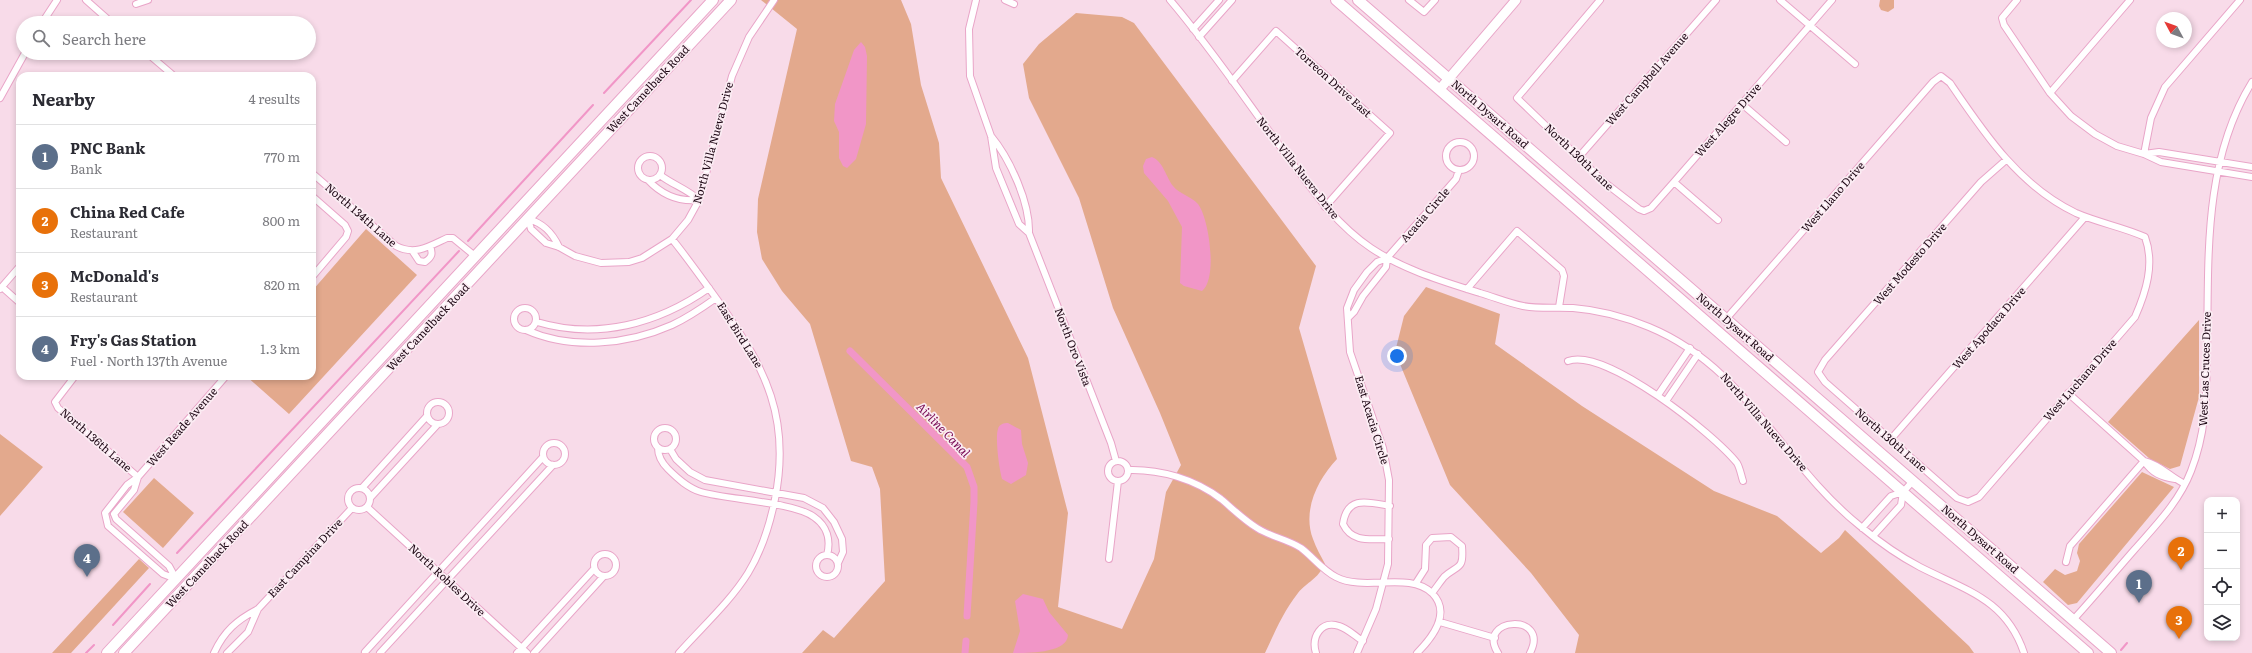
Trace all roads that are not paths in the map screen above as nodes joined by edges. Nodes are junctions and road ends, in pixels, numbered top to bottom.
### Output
1 (57, 0) edge
2 (86, 0) edge
3 (148, 0) edge
4 (713, 0) edge
5 (731, 0) edge
6 (774, 0) edge
7 (976, 0) edge
8 (1005, 0) edge
9 (1170, 0) edge
10 (1219, 0) edge
11 (1232, 0) edge
12 (1336, 0) edge
13 (1358, 0) edge
14 (1409, 0) edge
15 (1435, 0) edge
16 (1516, 0) edge
17 (1600, 0) edge
18 (1716, 0) edge
19 (1780, 0) edge
20 (1832, 0) edge
21 (2017, 0) edge
22 (2130, 0) edge
23 (2240, 0) edge
24 (136, 4) dead end
25 (1014, 4) dead end
26 (47, 16) edge
27 (104, 16) edge
28 (1810, 25) junction
29 (1193, 29) junction
30 (1199, 37) junction
31 (21, 60) edge
32 (155, 60) edge
33 (1855, 64) dead end
34 (169, 72) edge
35 (1449, 79) junction
36 (1232, 81) junction
37 (2252, 82) edge
38 (1440, 89) junction
39 (2050, 93) junction
40 (0, 98) edge
41 (1742, 104) junction
42 (610, 111) junction
43 (620, 119) junction
44 (991, 136) junction
45 (1786, 142) dead end
46 (2144, 154) junction
47 (1578, 158) junction
48 (2006, 160) junction
49 (2220, 161) junction
50 (2252, 167) edge
51 (1459, 170) junction
52 (2218, 171) junction
53 (660, 175) junction
54 (316, 176) edge
55 (2252, 177) edge
56 (648, 180) junction
57 (1674, 182) junction
58 (316, 200) edge
59 (699, 200) junction
60 (1325, 207) junction
61 (518, 210) junction
62 (1644, 212) joint
63 (2085, 217) junction
64 (528, 219) junction
65 (1718, 220) dead end
66 (1029, 233) junction
67 (672, 239) junction
68 (430, 246) junction
69 (559, 247) junction
70 (413, 252) junction
71 (475, 256) junction
72 (1387, 258) junction
73 (16, 271) edge
74 (316, 272) edge
75 (1, 288) edge
76 (709, 288) junction
77 (1467, 289) junction
78 (716, 298) junction
79 (16, 300) edge
80 (1559, 307) junction
81 (658, 316) junction
82 (1349, 317) junction
83 (1726, 319) junction
84 (537, 322) junction
85 (664, 328) junction
86 (526, 330) junction
87 (597, 330) junction
88 (597, 343) junction
89 (1690, 348) junction
90 (1698, 354) junction
91 (1568, 361) dead end
92 (1818, 372) joint
93 (72, 380) edge
94 (223, 380) edge
95 (2068, 393) junction
96 (1658, 395) junction
97 (1666, 401) junction
98 (427, 416) junction
99 (437, 425) junction
100 (1891, 439) junction
101 (658, 448) junction
102 (670, 449) junction
103 (394, 452) junction
104 (543, 458) junction
105 (404, 461) junction
106 (1116, 461) junction
107 (2144, 461) junction
108 (552, 465) junction
109 (2158, 466) junction
110 (686, 469) junction
111 (1128, 470) junction
112 (2155, 473) junction
113 (138, 477) junction
114 (678, 479) junction
115 (2175, 479) junction
116 (1118, 481) junction
117 (1743, 481) dead end
118 (1913, 481) junction
119 (720, 484) junction
120 (2185, 484) junction
121 (362, 488) junction
122 (513, 490) junction
123 (122, 491) junction
124 (1903, 492) junction
125 (776, 494) junction
126 (718, 495) junction
127 (129, 496) junction
128 (370, 497) junction
129 (522, 498) junction
130 (1968, 502) joint
131 (774, 505) junction
132 (1390, 506) junction
133 (367, 507) junction
134 (352, 508) junction
135 (105, 513) junction
136 (114, 514) junction
137 (833, 520) junction
138 (823, 527) junction
139 (479, 528) junction
140 (1862, 528) junction
141 (488, 536) junction
142 (1873, 536) junction
143 (1389, 538) junction
144 (827, 555) junction
145 (1109, 559) dead end
146 (2066, 562) dead end
147 (838, 563) junction
148 (594, 570) junction
149 (439, 572) junction
150 (603, 577) junction
151 (176, 579) junction
152 (448, 580) junction
153 (1383, 583) junction
154 (1416, 583) junction
155 (185, 587) junction
156 (1432, 593) junction
157 (563, 603) junction
158 (258, 609) junction
159 (572, 611) junction
160 (398, 616) junction
161 (2073, 620) junction
162 (1440, 622) junction
163 (407, 624) junction
164 (2064, 632) junction
165 (1495, 638) junction
166 (1363, 641) junction
167 (519, 651) edge
168 (107, 653) edge
169 (124, 653) edge
170 (214, 653) edge
171 (227, 653) edge
172 (364, 653) edge
173 (380, 653) edge
174 (526, 653) edge
175 (534, 653) edge
176 (679, 653) edge
177 (1316, 653) edge
178 (1357, 653) edge
179 (1417, 653) edge
180 (1498, 653) edge
181 (1530, 653) edge
182 (2024, 653) edge
183 (2088, 653) edge
184 (2111, 653) edge

1 - 26 street
2 - 27 street
3 - 24 street
4 - 42 main road, West Camelback Road
5 - 43 main road, West Camelback Road
6 - 59 street, North Villa Nueva Drive
7 - 44 street, North Oro Vista
8 - 25 street
9 - 29 street, North Villa Nueva Drive
10 - 29 street
11 - 30 street
12 - 38 main road, North Dysart Road
13 - 35 main road, North Dysart Road
14 - 15 street
16 - 35 street
17 - 47 street, North 130th Lane
18 - 47 street, West Campbell Avenue
19 - 28 street
20 - 28 street, West Alegre Drive
21 - 39 street
22 - 39 street
23 - 46 street
28 - 33 street
28 - 41 street, West Alegre Drive
29 - 30 street, North Villa Nueva Drive
30 - 36 street, North Villa Nueva Drive
31 - 40 street
32 - 34 street
35 - 38 street
35 - 83 main road, North Dysart Road
36 - 60 street, North Villa Nueva Drive
36 - 60 street, Torreon Drive East
37 - 49 street, West Las Cruces Drive
38 - 124 main road, North Dysart Road
39 - 46 street
41 - 45 street
41 - 57 street, West Alegre Drive
42 - 43 main road
42 - 61 main road, West Camelback Road
43 - 64 main road, West Camelback Road
44 - 66 street, North Oro Vista
44 - 66 street, North Oro Vista
46 - 49 street
46 - 52 street
47 - 62 street, North 130th Lane
48 - 63 street
48 - 83 street, West Llano Drive
48 - 92 street, West Modesto Drive
49 - 50 street
49 - 52 street, West Las Cruces Drive
51 - 51 street, Acacia Circle
51 - 72 street, Acacia Circle
52 - 55 street
52 - 120 street, West Las Cruces Drive
53 - 56 street
53 - 56 street
53 - 59 street
54 - 70 street, North 134th Lane
56 - 59 street
57 - 62 street, West Alegre Drive
57 - 65 street
58 - 74 street
59 - 67 street, North Villa Nueva Drive
60 - 72 street, North Villa Nueva Drive
61 - 64 main road
61 - 71 main road, West Camelback Road
63 - 95 street, West Luchana Drive
63 - 100 street, West Apodaca Drive
64 - 69 street
64 - 69 street, North Villa Nueva Drive
64 - 155 main road, West Camelback Road
66 - 106 street, North Oro Vista
67 - 69 street, North Villa Nueva Drive
67 - 76 street, East Bird Lane
68 - 70 street
68 - 70 street, North 134th Lane
68 - 71 street
71 - 151 main road, West Camelback Road
72 - 77 street, North Villa Nueva Drive
72 - 82 street
72 - 82 street, East Acacia Circle
73 - 75 street
75 - 79 street
76 - 78 street, East Bird Lane
76 - 81 street
77 - 80 street, North Villa Nueva Drive
77 - 80 street
78 - 85 street
78 - 125 street, East Bird Lane
80 - 89 street, North Villa Nueva Drive
81 - 85 street
81 - 87 street
82 - 132 street, East Acacia Circle
83 - 118 main road, North Dysart Road
84 - 86 street
84 - 86 street
84 - 87 street
85 - 88 street
86 - 88 street
87 - 88 street
89 - 90 street, North Villa Nueva Drive
89 - 96 street
90 - 97 street
90 - 140 street, North Villa Nueva Drive
91 - 96 street
92 - 100 street, North 130th Lane
93 - 113 street, North 136th Lane
94 - 113 street, West Reade Avenue
95 - 107 street
95 - 130 street, West Luchana Drive
96 - 97 street
97 - 117 street
98 - 99 street
98 - 99 street
98 - 103 street
99 - 105 street
100 - 130 street, North 130th Lane
101 - 102 street
101 - 102 street
101 - 114 street
102 - 110 street
103 - 105 street
103 - 121 street
104 - 108 street
104 - 108 street
104 - 122 street
105 - 128 street
106 - 111 street
106 - 116 street
107 - 109 street
107 - 112 street
107 - 146 street
108 - 129 street
109 - 112 street
109 - 115 street
110 - 114 street
110 - 119 street
111 - 116 street
111 - 153 street
112 - 115 street
113 - 123 street, West Reade Avenue
113 - 127 street, West Reade Avenue
114 - 126 street
115 - 120 street
116 - 145 street
118 - 124 street
118 - 161 main road, North Dysart Road
119 - 125 street
119 - 126 street
120 - 161 street, West Las Cruces Drive
121 - 128 street
121 - 134 street
122 - 129 street
122 - 139 street
123 - 127 street
123 - 135 street, West Reade Avenue
124 - 140 street
124 - 142 street
124 - 164 main road, North Dysart Road
125 - 131 street, East Bird Lane
125 - 137 street
126 - 131 street
127 - 136 street, West Reade Avenue
128 - 133 street
129 - 141 street
131 - 138 street
131 - 176 street, East Bird Lane
132 - 143 street, East Acacia Circle
132 - 143 street
133 - 134 street
133 - 149 street, North Robles Drive
134 - 158 street, East Campina Drive
135 - 136 street
135 - 151 street
136 - 151 street
137 - 138 street
137 - 147 street
138 - 144 street
139 - 141 street
139 - 149 street
140 - 142 street, North Villa Nueva Drive
141 - 152 street
142 - 182 street, North Villa Nueva Drive
143 - 153 street, East Acacia Circle
144 - 147 street
144 - 147 street
148 - 150 street
148 - 150 street
148 - 157 street
149 - 152 street, North Robles Drive
149 - 160 street
150 - 159 street
151 - 155 main road
151 - 168 main road, West Camelback Road
152 - 163 street
152 - 167 street, North Robles Drive
153 - 154 street
153 - 166 street, East Acacia Circle
154 - 156 street
154 - 156 street
155 - 169 main road, West Camelback Road
156 - 162 street
157 - 159 street
157 - 167 street
158 - 170 street, East Campina Drive
158 - 171 street, East Campina Drive
159 - 175 street
160 - 163 street
160 - 172 street
161 - 164 main road
161 - 184 main road, North Dysart Road
162 - 165 street
162 - 179 street
163 - 173 street
164 - 183 main road, North Dysart Road
165 - 180 street
165 - 181 street
166 - 177 street
166 - 178 street, East Acacia Circle
167 - 174 street, North Robles Drive

